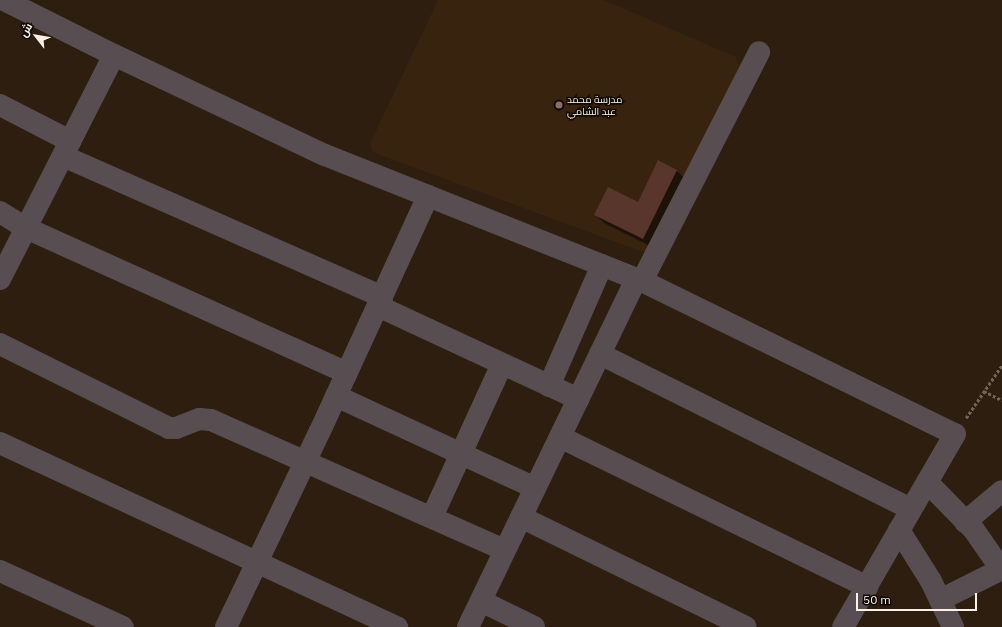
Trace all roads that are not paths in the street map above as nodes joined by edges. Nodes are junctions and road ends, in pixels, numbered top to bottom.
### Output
1 (4, 0) edge
2 (759, 52) dead end
3 (114, 55) junction
4 (0, 105) edge
5 (66, 148) junction
6 (428, 196) junction
7 (0, 212) edge
8 (26, 228) junction
9 (602, 265) junction
10 (0, 279) edge
11 (639, 280) junction
12 (380, 302) junction
13 (0, 344) edge
14 (600, 354) junction
15 (502, 364) junction
16 (347, 373) junction
17 (549, 386) junction
18 (336, 396) junction
19 (578, 400) junction
20 (560, 437) junction
21 (0, 443) edge
22 (459, 453) junction
23 (306, 460) junction
24 (927, 482) junction
25 (535, 488) junction
26 (1002, 491) edge
27 (911, 509) junction
28 (432, 517) junction
29 (521, 517) junction
30 (965, 522) junction
31 (899, 530) junction
32 (505, 550) junction
33 (256, 563) junction
34 (1002, 569) edge
35 (0, 571) edge
36 (867, 587) junction
37 (940, 600) junction
38 (481, 601) junction
39 (123, 627) edge
40 (226, 627) edge
41 (397, 627) edge
42 (468, 627) edge
43 (534, 627) edge
44 (746, 627) edge
45 (844, 627) edge
46 (952, 627) edge

1 - 3 street
2 - 11 street
3 - 5 street
3 - 6 street
4 - 5 street
5 - 8 street
5 - 12 street
6 - 9 street
6 - 12 street
7 - 8 street
8 - 10 street
8 - 16 street
9 - 11 street
9 - 17 street
11 - 14 street
11 - 24 street
12 - 15 street
12 - 16 street
13 - 23 street
14 - 19 street
14 - 27 street
15 - 17 street
15 - 22 street
16 - 18 street
17 - 19 street
18 - 22 street
18 - 23 street
19 - 20 street
20 - 25 street
20 - 36 street
21 - 33 street
22 - 25 street
22 - 28 street
23 - 28 street
23 - 33 street
24 - 27 street
24 - 30 street
25 - 29 street
26 - 30 street
27 - 31 street
28 - 32 street
29 - 32 street
29 - 44 street
30 - 34 street
31 - 36 street
31 - 37 street
32 - 38 street
33 - 40 street
33 - 41 street
34 - 37 street
35 - 39 street
36 - 45 street
37 - 46 street
38 - 42 street
38 - 43 street

